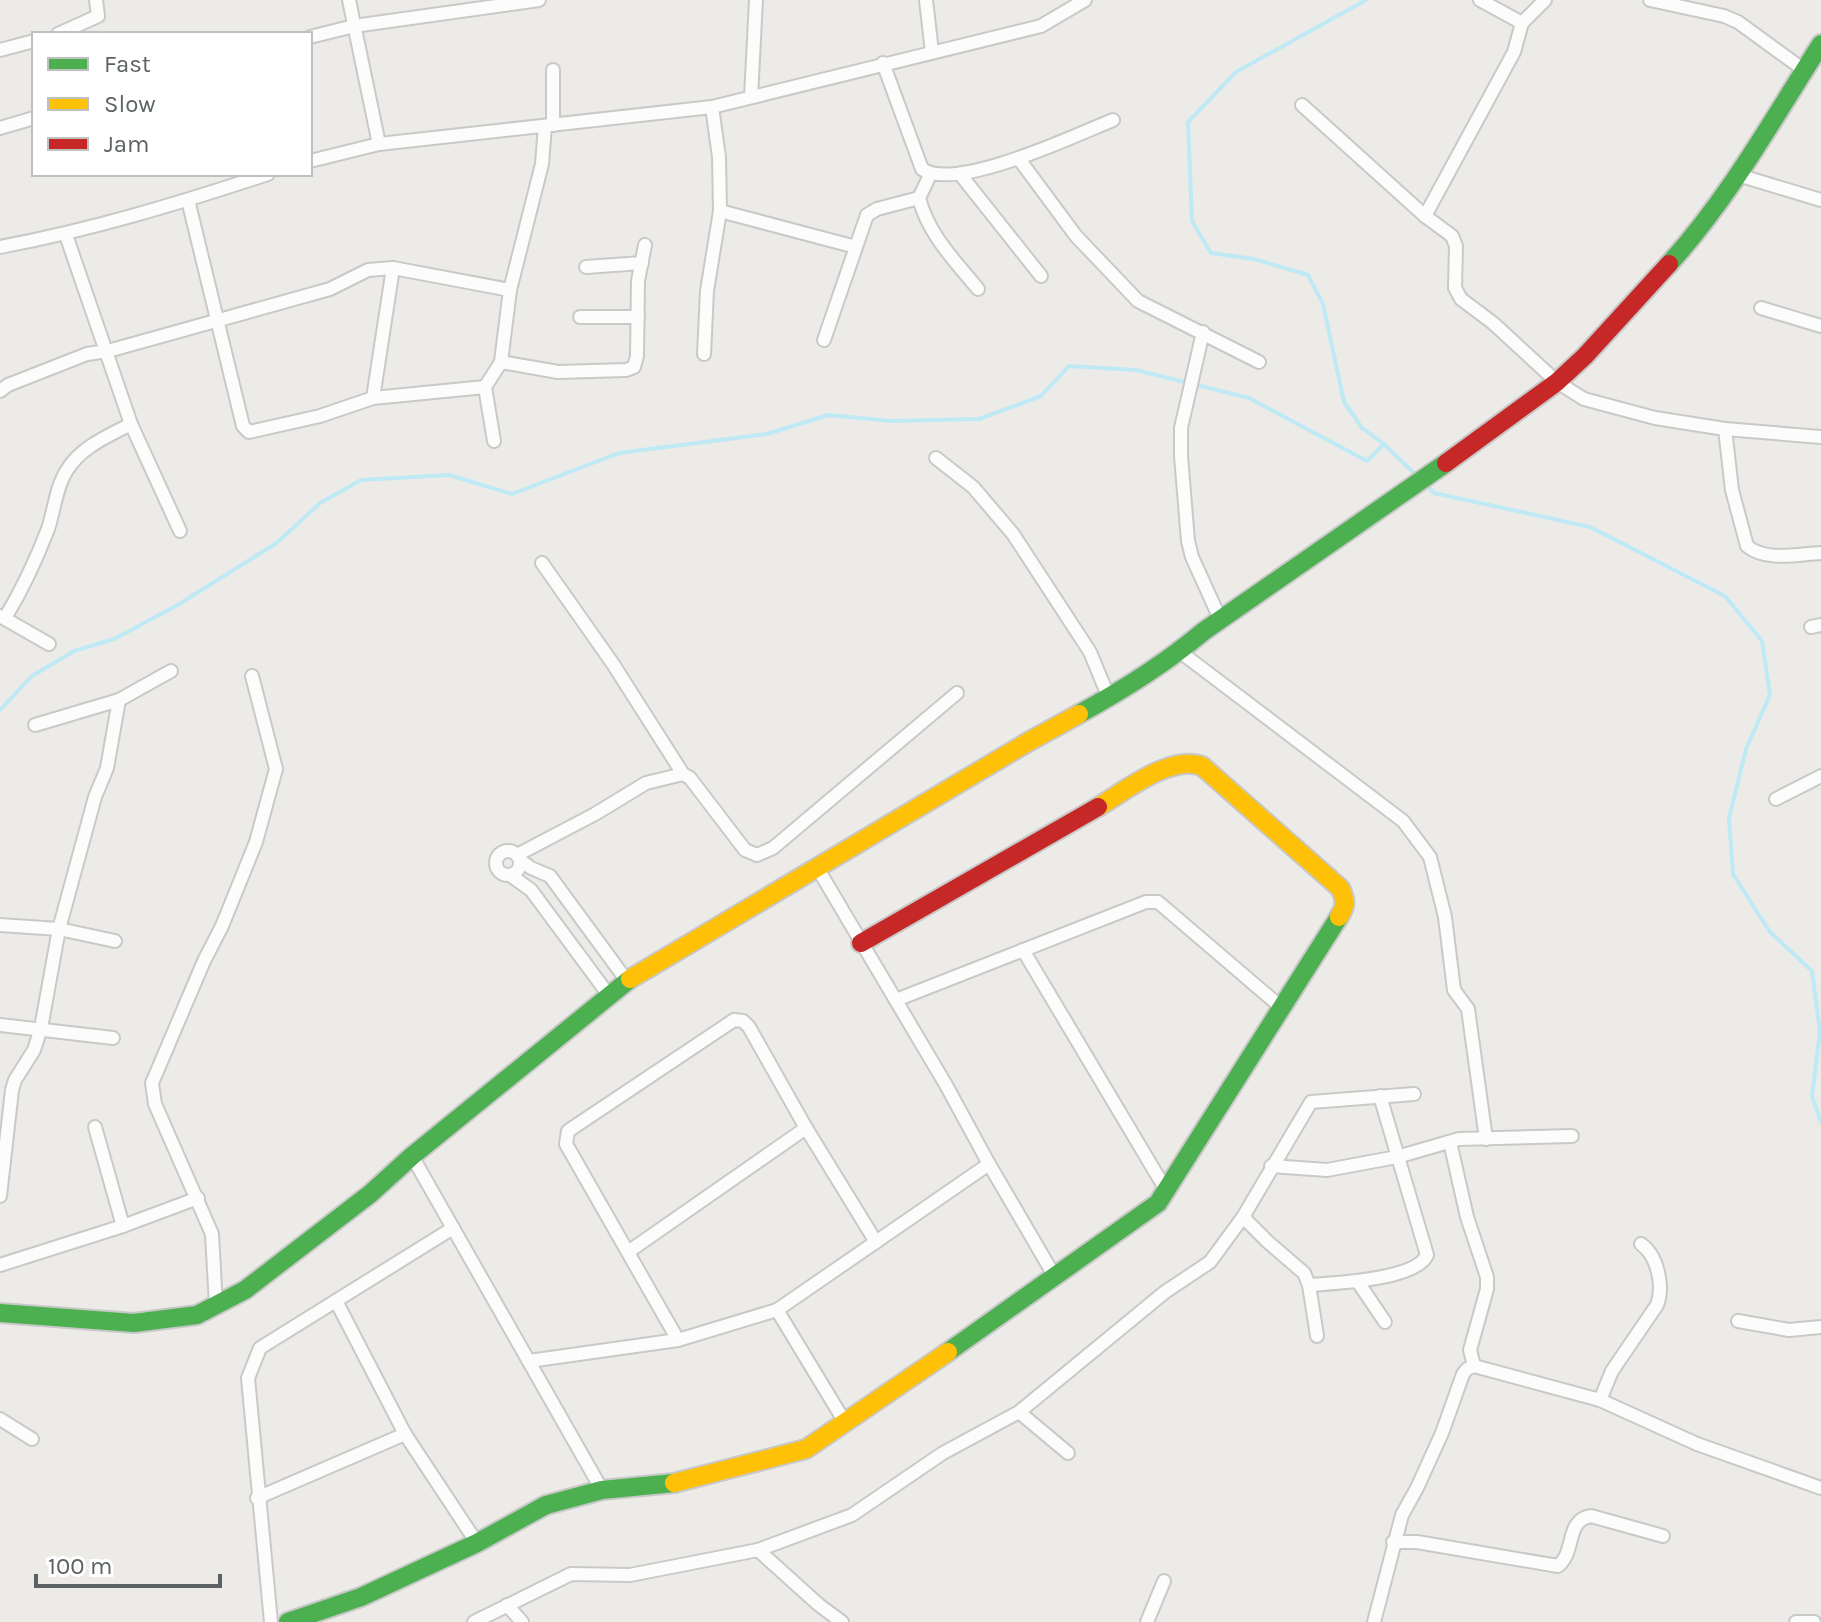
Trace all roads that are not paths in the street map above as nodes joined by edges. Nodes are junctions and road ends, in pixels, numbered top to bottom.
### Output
1 (96, 0) edge
2 (349, 0) edge
3 (539, 0) edge
4 (756, 0) edge
5 (926, 0) edge
6 (1085, 0) edge
7 (1480, 0) edge
8 (1545, 0) edge
9 (1650, 0) edge
10 (1522, 23) junction
11 (354, 26) junction
12 (62, 32) edge
13 (312, 36) edge
14 (32, 42) edge
15 (1821, 44) edge
16 (0, 50) edge
17 (932, 52) junction
18 (883, 63) junction
19 (553, 70) dead end
20 (1804, 70) junction
21 (751, 97) junction
22 (1302, 105) dead end
23 (712, 107) junction
24 (32, 119) edge
25 (1113, 120) dead end
26 (549, 126) junction
27 (0, 128) edge
28 (379, 144) junction
29 (1019, 159) junction
30 (312, 161) edge
31 (960, 174) junction
32 (930, 175) junction
33 (1738, 175) junction
34 (262, 176) edge
35 (919, 198) junction
36 (188, 200) junction
37 (1821, 200) edge
38 (720, 211) junction
39 (1425, 216) junction
40 (66, 235) junction
41 (645, 245) dead end
42 (0, 247) edge
43 (856, 247) junction
44 (642, 263) junction
45 (586, 267) dead end
46 (393, 268) junction
47 (1041, 276) dead end
48 (978, 289) dead end
49 (510, 290) junction
50 (1761, 308) dead end
51 (580, 317) dead end
52 (638, 317) junction
53 (218, 319) junction
54 (1821, 326) edge
55 (1203, 332) junction
56 (824, 340) dead end
57 (108, 351) junction
58 (704, 354) dead end
59 (501, 362) junction
60 (1259, 362) dead end
61 (1557, 382) junction
62 (485, 387) junction
63 (0, 391) edge
64 (373, 398) junction
65 (131, 424) junction
66 (1725, 429) junction
67 (1821, 436) edge
68 (494, 441) dead end
69 (936, 458) dead end
70 (180, 531) dead end
71 (1821, 553) edge
72 (542, 563) dead end
73 (2, 617) edge
74 (1221, 621) junction
75 (49, 644) dead end
76 (1179, 651) junction
77 (171, 671) dead end
78 (252, 676) dead end
79 (957, 693) dead end
80 (1109, 698) junction
81 (119, 700) junction
82 (35, 725) dead end
83 (683, 774) junction
84 (1821, 776) edge
85 (1776, 799) dead end
86 (519, 858) junction
87 (818, 869) junction
88 (510, 875) junction
89 (0, 925) edge
90 (59, 929) junction
91 (115, 941) dead end
92 (861, 943) junction
93 (1023, 950) junction
94 (627, 981) junction
95 (608, 994) junction
96 (896, 1000) junction
97 (1282, 1008) junction
98 (0, 1025) edge
99 (41, 1028) junction
100 (113, 1038) dead end
101 (1414, 1094) dead end
102 (1380, 1096) junction
103 (95, 1127) dead end
104 (806, 1128) junction
105 (1572, 1136) dead end
106 (1486, 1139) junction
107 (1450, 1142) junction
108 (412, 1156) junction
109 (1397, 1157) junction
110 (989, 1164) junction
111 (1271, 1166) junction
112 (1166, 1190) junction
113 (0, 1196) edge
114 (198, 1198) junction
115 (1243, 1217) junction
116 (123, 1226) junction
117 (453, 1228) junction
118 (876, 1242) junction
119 (1641, 1244) dead end
120 (628, 1252) junction
121 (0, 1265) edge
122 (1055, 1277) junction
123 (1358, 1282) junction
124 (1309, 1285) junction
125 (336, 1301) junction
126 (216, 1306) junction
127 (777, 1310) junction
128 (0, 1313) edge
129 (1738, 1321) dead end
130 (1385, 1322) dead end
131 (1821, 1327) edge
132 (1317, 1336) dead end
133 (678, 1340) junction
134 (529, 1361) junction
135 (1474, 1366) junction
136 (1600, 1400) junction
137 (1019, 1412) junction
138 (0, 1419) edge
139 (846, 1424) junction
140 (405, 1434) junction
141 (32, 1439) dead end
142 (1068, 1453) dead end
143 (1821, 1488) edge
144 (602, 1490) junction
145 (257, 1498) junction
146 (1663, 1536) dead end
147 (1393, 1542) junction
148 (477, 1543) junction
149 (758, 1550) junction
150 (1164, 1581) dead end
151 (507, 1605) junction
152 (271, 1622) edge
153 (288, 1622) edge
154 (474, 1622) edge
155 (522, 1622) edge
156 (842, 1622) edge
157 (1147, 1622) edge
158 (1374, 1622) edge
159 (1796, 1622) edge
160 (1814, 1622) edge

1 - 12 street
2 - 11 street
3 - 11 street
4 - 21 street
5 - 17 street
6 - 17 street
7 - 10 street
8 - 10 street
9 - 20 street
10 - 39 street
11 - 13 street
11 - 28 street
14 - 16 street
15 - 20 street
17 - 18 street
18 - 21 street
18 - 32 street
19 - 26 street
20 - 33 street
21 - 23 street
22 - 39 street
23 - 26 street
23 - 38 street
24 - 27 street
25 - 29 street
26 - 28 street
26 - 49 street
28 - 30 street
29 - 31 street
29 - 55 street
31 - 32 street
31 - 47 street
32 - 35 street
33 - 37 street
33 - 61 street
34 - 36 street
35 - 43 street
35 - 48 street
36 - 40 street
36 - 53 street
38 - 43 street
38 - 58 street
39 - 61 street
40 - 42 street
40 - 57 street
41 - 44 street
43 - 56 street
44 - 45 street
44 - 52 street
46 - 49 street
46 - 53 street
46 - 64 street
49 - 59 street
50 - 54 street
51 - 52 street
52 - 59 street
53 - 57 street
53 - 64 street
55 - 60 street
55 - 74 street
57 - 63 street
57 - 65 street
59 - 62 street
61 - 66 street
61 - 74 street
62 - 64 street
62 - 68 street
65 - 70 street
65 - 73 street
66 - 67 street
66 - 71 street
69 - 80 street
72 - 83 street
73 - 75 street
74 - 76 street
76 - 80 street
76 - 106 street
77 - 81 street
78 - 114 street
79 - 83 street
80 - 87 street
81 - 82 street
81 - 90 street
83 - 86 street
84 - 85 street
86 - 88 street
86 - 88 street
86 - 94 street
87 - 92 street
87 - 94 street
88 - 95 street
89 - 90 street
90 - 91 street
90 - 99 street
92 - 96 street
92 - 97 street
93 - 96 street
93 - 97 street
93 - 112 street
94 - 95 street
95 - 108 street
96 - 110 street
97 - 112 street
98 - 99 street
99 - 100 street
99 - 113 street
101 - 102 street
102 - 109 street
102 - 111 street
103 - 116 street
104 - 118 street
104 - 120 street
104 - 120 street
105 - 106 street
106 - 107 street
107 - 109 street
107 - 135 street
108 - 117 street
108 - 126 street
109 - 111 street
109 - 123 street
110 - 118 street
110 - 122 street
111 - 115 street
112 - 122 street
114 - 116 street
114 - 126 street
115 - 124 street
115 - 137 street
116 - 121 street
117 - 125 street
117 - 134 street
118 - 127 street
119 - 136 street
120 - 133 street
122 - 139 street
123 - 124 street
123 - 130 street
124 - 132 street
125 - 140 street
125 - 145 street
126 - 128 street
127 - 133 street
127 - 139 street
129 - 131 street
133 - 134 street
134 - 144 street
135 - 136 street
135 - 147 street
136 - 143 street
137 - 142 street
137 - 149 street
138 - 141 street
139 - 144 street
140 - 145 street
140 - 148 street
144 - 148 street
145 - 152 street
146 - 147 street
147 - 158 street
148 - 153 street
149 - 151 street
149 - 156 street
150 - 157 street
151 - 154 street
151 - 155 street
159 - 160 street

